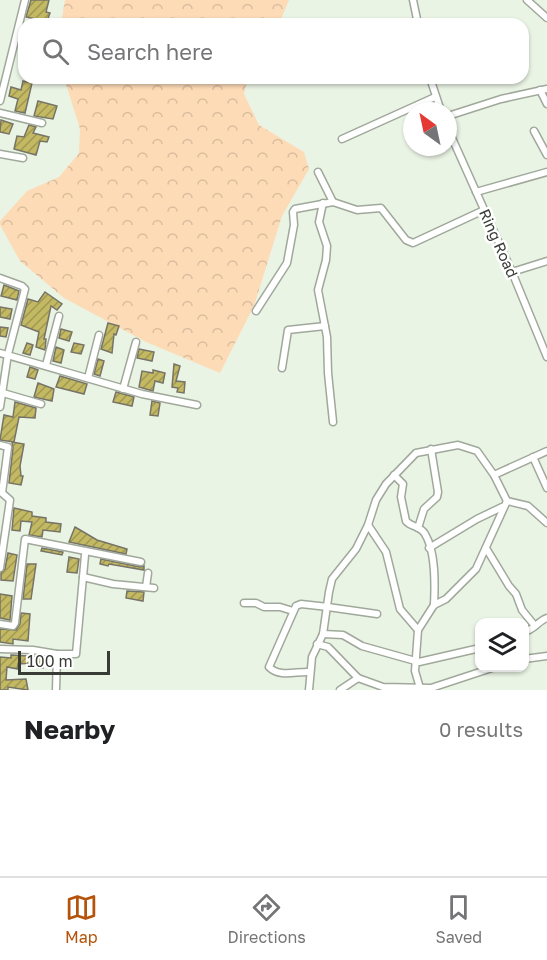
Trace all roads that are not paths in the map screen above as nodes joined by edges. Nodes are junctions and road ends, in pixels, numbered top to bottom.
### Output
1 (25, 0) edge
2 (413, 0) edge
3 (527, 0) edge
4 (20, 18) edge
5 (417, 18) edge
6 (547, 18) edge
7 (18, 28) edge
8 (432, 84) edge
9 (543, 90) edge
10 (435, 97) junction
11 (0, 100) edge
12 (437, 102) edge
13 (547, 104) edge
14 (0, 113) edge
15 (457, 113) edge
16 (42, 123) dead end
17 (534, 131) dead end
18 (342, 139) dead end
19 (457, 149) edge
20 (0, 154) edge
21 (547, 154) edge
22 (23, 158) dead end
23 (318, 172) dead end
24 (547, 172) edge
25 (476, 192) junction
26 (333, 202) junction
27 (323, 203) junction
28 (484, 210) junction
29 (547, 261) edge
30 (512, 272) junction
31 (0, 278) edge
32 (256, 311) dead end
33 (59, 316) dead end
34 (325, 326) junction
35 (99, 335) dead end
36 (136, 342) dead end
37 (0, 353) edge
38 (8, 354) junction
39 (547, 357) edge
40 (45, 365) junction
41 (282, 368) dead end
42 (88, 378) junction
43 (2, 382) edge
44 (123, 389) junction
45 (3, 393) junction
46 (41, 404) dead end
47 (198, 405) dead end
48 (0, 407) edge
49 (333, 422) dead end
50 (0, 445) edge
51 (431, 449) junction
52 (547, 451) edge
53 (533, 458) junction
54 (2, 472) edge
55 (394, 475) junction
56 (494, 475) junction
57 (547, 488) edge
58 (505, 504) junction
59 (547, 523) edge
60 (368, 525) junction
61 (418, 528) junction
62 (2, 538) edge
63 (429, 548) junction
64 (486, 548) junction
65 (85, 555) dead end
66 (141, 562) dead end
67 (0, 568) edge
68 (148, 573) dead end
69 (82, 577) junction
70 (146, 587) junction
71 (154, 588) dead end
72 (244, 603) dead end
73 (434, 605) junction
74 (328, 607) junction
75 (293, 611) junction
76 (377, 614) dead end
77 (547, 618) edge
78 (0, 624) edge
79 (536, 626) junction
80 (418, 630) junction
81 (529, 630) edge
82 (323, 634) junction
83 (317, 644) junction
84 (0, 649) edge
85 (475, 649) edge
86 (57, 654) junction
87 (547, 656) edge
88 (529, 658) edge
89 (416, 661) junction
90 (310, 672) junction
91 (480, 672) edge
92 (358, 678) junction
93 (449, 682) junction
94 (420, 688) junction
95 (56, 690) edge
96 (309, 690) edge
97 (340, 690) edge
98 (448, 690) edge

1 - 4 street
2 - 5 street
3 - 6 street
7 - 11 street
8 - 10 street
9 - 13 street
9 - 15 street
10 - 12 street
10 - 18 street
14 - 16 street
17 - 21 street
19 - 25 street, Ring Road
20 - 22 street
23 - 26 street
24 - 25 street
25 - 28 street, Ring Road
26 - 27 street
26 - 28 street
27 - 32 street
27 - 34 street
28 - 30 street, Ring Road
29 - 30 street
30 - 39 street, Ring Road
31 - 38 street
33 - 40 street
34 - 41 street
34 - 49 street
35 - 42 street
36 - 44 street
37 - 38 street
38 - 40 street
38 - 43 street
40 - 42 street
42 - 44 street
43 - 45 street
44 - 47 street
45 - 46 street
45 - 48 street
50 - 54 street
51 - 55 street
51 - 56 street
51 - 61 street
52 - 53 street
53 - 56 street
53 - 57 street
54 - 62 street
55 - 60 street
55 - 61 street
56 - 58 street
58 - 59 street
58 - 63 street
58 - 64 street
60 - 74 street
60 - 80 street
61 - 63 street
62 - 67 street
63 - 73 street
64 - 73 street
64 - 79 street
65 - 69 street
66 - 78 street
68 - 70 street
69 - 70 street
69 - 86 street
70 - 71 street
72 - 75 street
73 - 80 street
74 - 75 street
74 - 76 street
74 - 82 street
75 - 90 street
77 - 79 street
79 - 81 street
80 - 89 street
82 - 83 street
82 - 89 street
83 - 90 street
83 - 92 street
84 - 86 street
85 - 89 street
86 - 95 street
87 - 88 street
89 - 94 street
90 - 96 street
91 - 93 street
92 - 94 street
92 - 97 street
93 - 94 street
93 - 98 street

